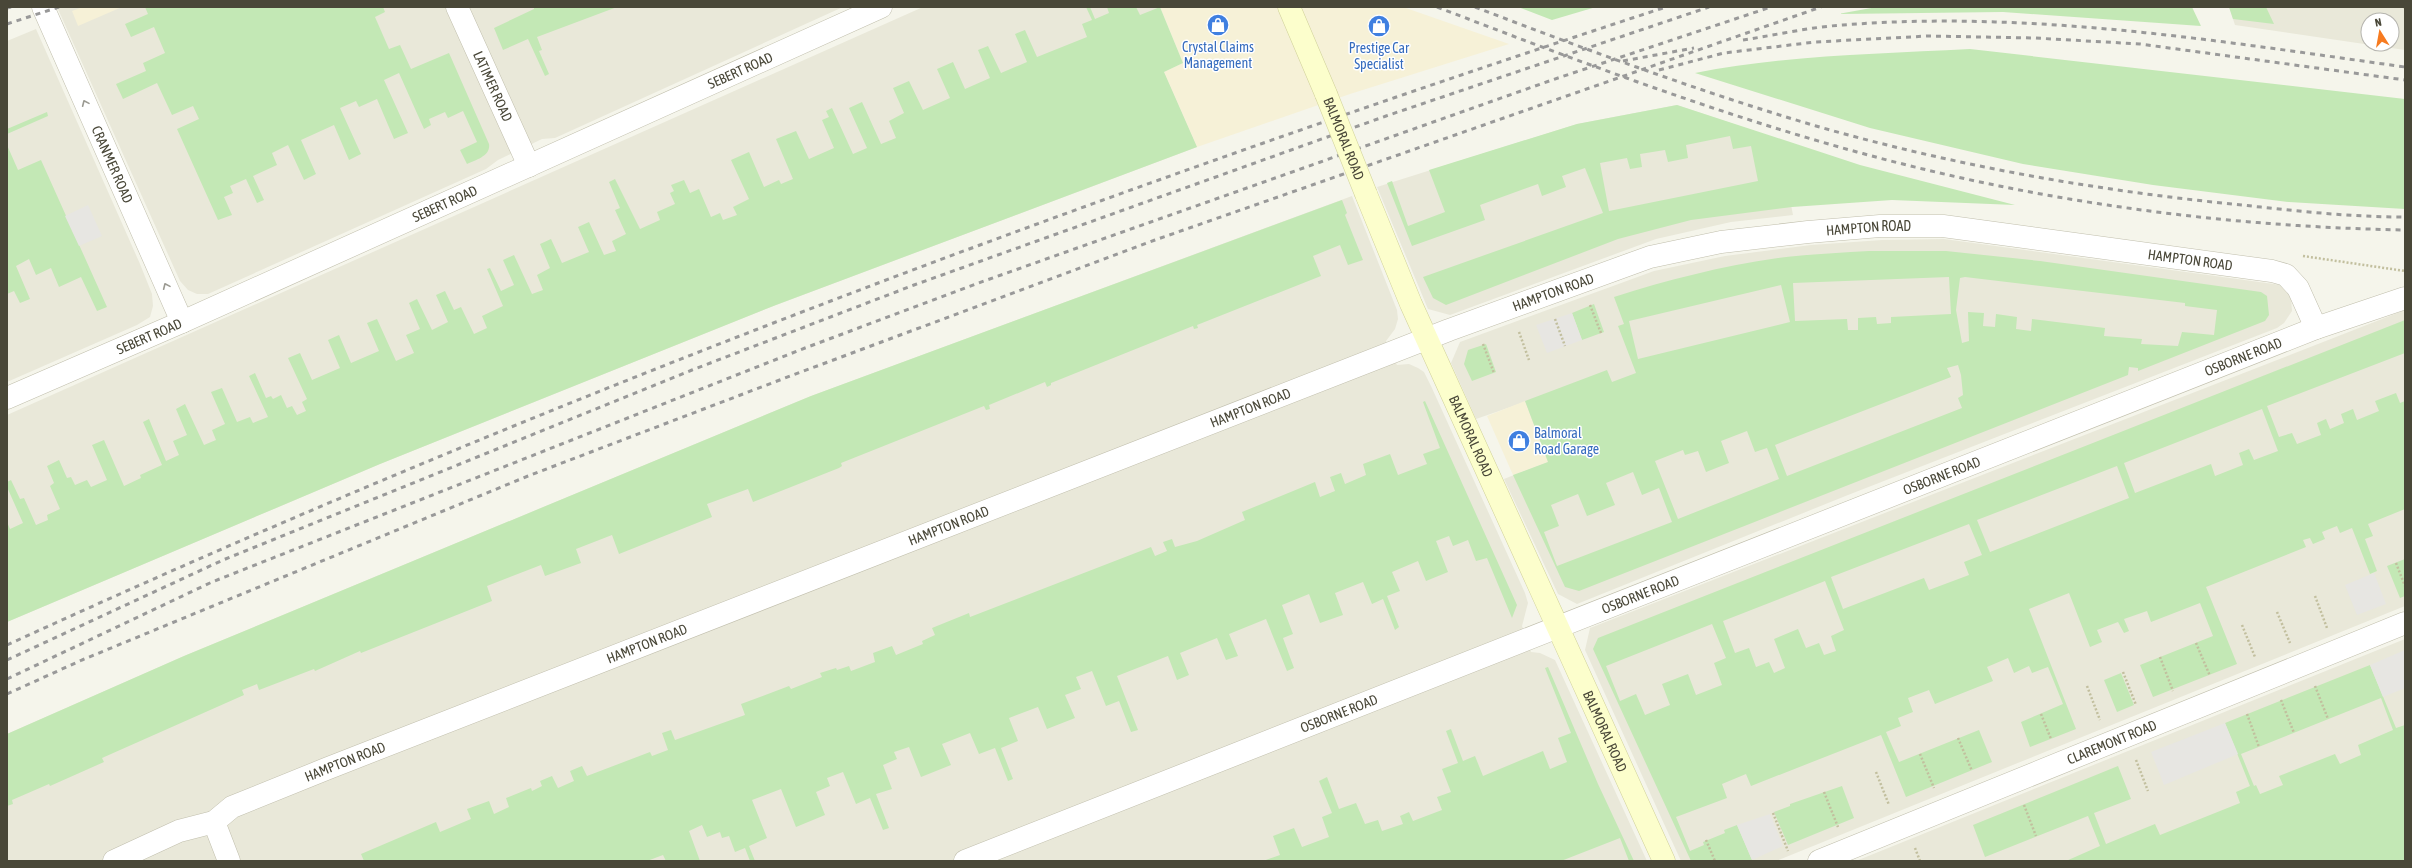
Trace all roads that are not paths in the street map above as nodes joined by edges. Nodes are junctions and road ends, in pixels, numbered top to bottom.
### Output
1 (43, 7) edge
2 (457, 7) edge
3 (1289, 7) edge
4 (877, 8) edge
5 (528, 166) junction
6 (2405, 298) edge
7 (182, 322) junction
8 (2316, 328) junction
9 (1427, 339) junction
10 (7, 398) edge
11 (2405, 623) edge
12 (1558, 626) junction
13 (214, 822) junction
14 (114, 861) edge
15 (229, 861) edge
16 (966, 861) edge
17 (1664, 861) edge
18 (1819, 861) edge

7 -> 1 street, CRANMER ROAD
2 - 5 street, LATIMER ROAD
3 - 9 street, BALMORAL ROAD, bridge
4 - 5 street, SEBERT ROAD
5 - 7 street, SEBERT ROAD
6 - 8 street
7 - 10 street, SEBERT ROAD
8 - 9 street, HAMPTON ROAD
8 - 12 street, OSBORNE ROAD
9 - 12 street, BALMORAL ROAD
9 - 13 street, HAMPTON ROAD
11 - 18 street, CLAREMONT ROAD
12 - 16 street, OSBORNE ROAD
12 - 17 street, BALMORAL ROAD
13 - 14 street, HAMPTON ROAD
13 - 15 street

